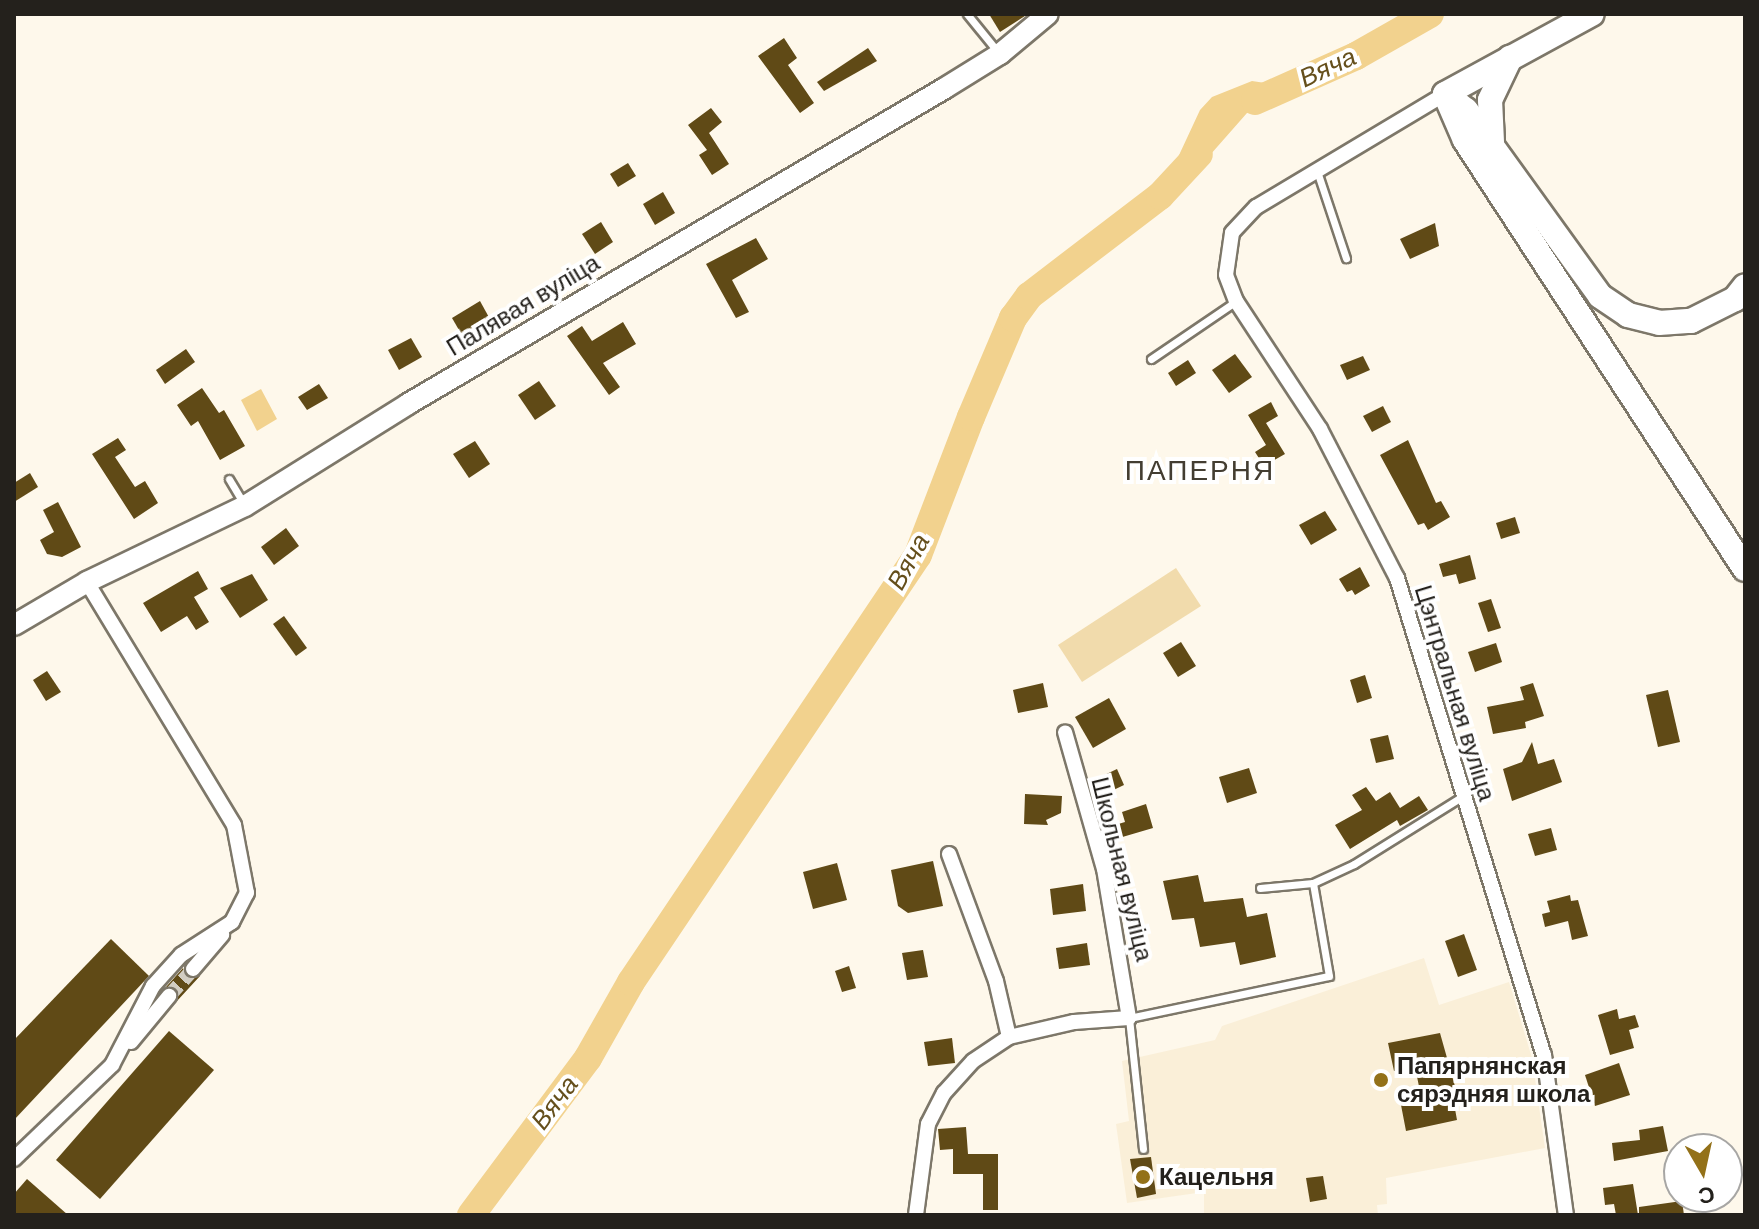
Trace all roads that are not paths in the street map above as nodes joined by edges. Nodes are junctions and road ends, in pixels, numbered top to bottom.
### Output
1 (967, 14) edge
2 (1048, 14) edge
3 (1592, 14) edge
4 (1000, 54) junction
5 (1510, 58) junction
6 (1445, 94) junction
7 (1494, 149) junction
8 (1317, 169) junction
9 (1346, 258) dead end
10 (1745, 286) edge
11 (1236, 301) junction
12 (1151, 359) dead end
13 (229, 479) dead end
14 (245, 506) junction
15 (1745, 569) edge
16 (87, 582) junction
17 (14, 625) edge
18 (1065, 732) dead end
19 (1463, 796) junction
20 (949, 854) dead end
21 (1313, 883) junction
22 (1260, 888) dead end
23 (232, 922) junction
24 (193, 969) tunnel mouth
25 (169, 996) tunnel mouth
26 (1129, 1018) junction
27 (1009, 1037) junction
28 (112, 1065) junction
29 (1143, 1149) dead end
30 (14, 1159) edge
31 (916, 1215) edge
32 (1566, 1215) edge

1 - 4 lane
2 - 4 main road, Палявая вуліца
3 - 5 highway
4 - 14 main road, Палявая вуліца
5 - 6 highway
5 - 7 highway
6 - 7 highway
6 - 8 street
6 - 15 highway
7 - 10 highway
8 - 9 lane
8 - 11 street, Цэнтральная вуліца
11 - 12 lane
11 - 19 street, Цэнтральная вуліца
13 - 14 lane
14 - 16 main road, Палявая вуліца
16 - 17 main road, Палявая вуліца
16 - 23 street
18 - 26 street, Школьная вуліца
19 - 21 lane
19 - 32 street, Цэнтральная вуліца
20 - 27 street
21 - 22 lane
21 - 26 lane
23 - 24 street
23 - 28 street
25 - 28 street
26 - 27 street
26 - 29 lane
27 - 31 street
28 - 30 street

